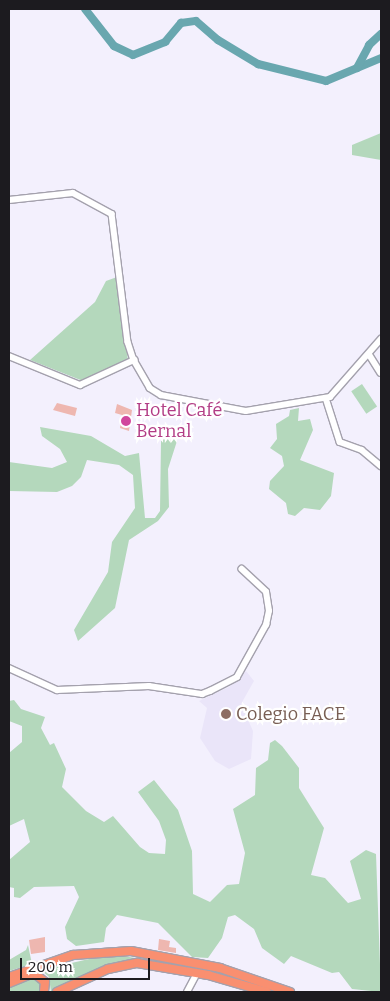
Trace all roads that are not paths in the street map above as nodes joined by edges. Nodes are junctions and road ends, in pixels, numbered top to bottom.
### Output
1 (9, 200) edge
2 (381, 339) edge
3 (369, 354) junction
4 (9, 356) edge
5 (134, 360) junction
6 (381, 373) edge
7 (326, 398) junction
8 (381, 466) edge
9 (242, 570) dead end
10 (9, 668) edge
11 (197, 972) junction
12 (9, 976) edge
13 (9, 983) edge
14 (44, 992) edge
15 (57, 992) edge
16 (187, 992) edge
17 (267, 992) edge
18 (290, 992) edge

1 - 5 street
2 - 3 street
3 - 6 street
3 - 7 street
4 - 5 street
5 - 7 street
7 - 8 street
9 - 10 street
11 - 15 highway
11 - 16 street
11 - 17 highway
12 - 18 highway
13 - 14 highway

